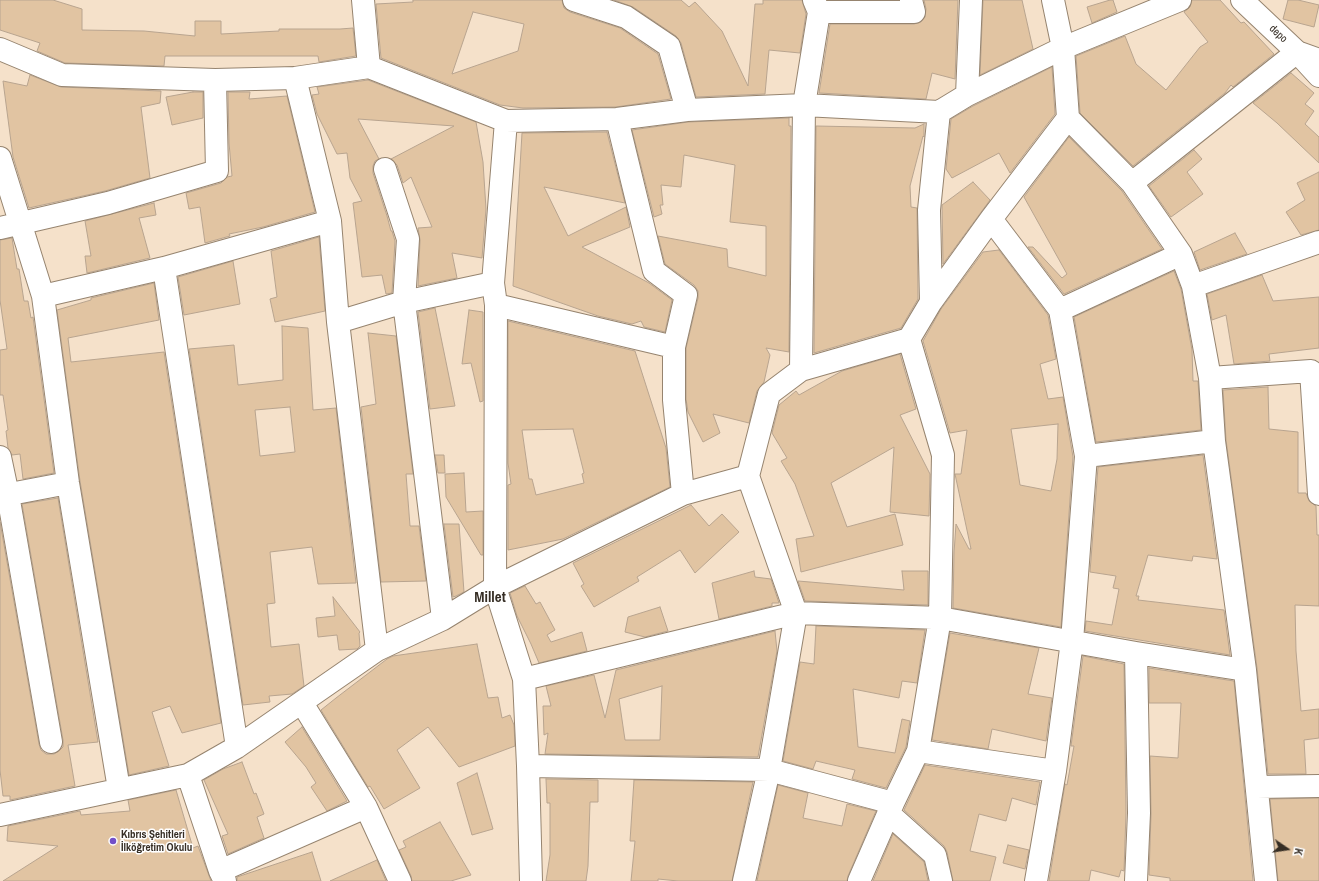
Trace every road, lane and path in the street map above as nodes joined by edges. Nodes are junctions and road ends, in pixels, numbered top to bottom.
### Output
1 (363, 0) edge
2 (574, 0) edge
3 (911, 0) edge
4 (971, 0) edge
5 (1053, 0) edge
6 (1180, 0) edge
7 (1242, 0) edge
8 (817, 6) edge
9 (1063, 48) junction
10 (0, 49) edge
11 (1297, 52) junction
12 (1319, 60) edge
13 (369, 67) junction
14 (1319, 76) edge
15 (295, 78) junction
16 (215, 80) junction
17 (967, 95) junction
18 (804, 105) junction
19 (687, 110) junction
20 (939, 112) junction
21 (1068, 118) junction
22 (617, 119) junction
23 (506, 121) junction
24 (0, 158) edge
25 (385, 170) dead end
26 (1132, 183) junction
27 (991, 219) junction
28 (330, 221) junction
29 (10, 226) edge
30 (1319, 242) edge
31 (1181, 254) junction
32 (164, 268) junction
33 (493, 283) junction
34 (1193, 286) junction
35 (43, 296) junction
36 (404, 302) junction
37 (931, 302) junction
38 (496, 305) junction
39 (1060, 310) junction
40 (338, 322) junction
41 (909, 339) junction
42 (674, 347) junction
43 (801, 370) junction
44 (1210, 378) junction
45 (1214, 441) junction
46 (1086, 456) junction
47 (0, 457) edge
48 (748, 476) junction
49 (68, 483) junction
50 (683, 494) junction
51 (1319, 494) edge
52 (4, 495) edge
53 (495, 587) junction
54 (796, 614) junction
55 (443, 618) junction
56 (940, 618) junction
57 (1072, 641) junction
58 (377, 650) junction
59 (1136, 653) junction
60 (1245, 670) junction
61 (524, 679) junction
62 (302, 703) junction
63 (51, 742) dead end
64 (238, 747) junction
65 (918, 751) junction
66 (528, 766) junction
67 (769, 770) junction
68 (1055, 772) junction
69 (188, 775) junction
70 (1319, 786) edge
71 (1257, 787) junction
72 (119, 789) junction
73 (366, 807) junction
74 (890, 808) junction
75 (0, 815) edge
76 (223, 876) edge
77 (400, 881) edge
78 (531, 881) edge
79 (744, 881) edge
80 (859, 881) edge
81 (941, 881) edge
82 (1036, 881) edge
83 (1136, 881) edge
84 (1266, 881) edge

1 - 13 street
2 - 19 street
3 - 8 street
4 - 17 street
5 - 9 street
6 - 9 street
7 - 11 street, depo
8 - 18 street
9 - 17 street
9 - 21 street
10 - 16 street
11 - 12 street, depo
11 - 14 street
11 - 26 street
13 - 15 street
13 - 23 street
15 - 16 street
15 - 28 street
16 - 29 street
17 - 20 street
18 - 19 street
18 - 20 street
18 - 43 street
19 - 22 street
20 - 37 street
21 - 26 street
21 - 27 street
22 - 23 street
22 - 42 street
23 - 33 street
24 - 29 street
25 - 36 street
26 - 31 street
27 - 37 street
27 - 39 street
28 - 32 street
28 - 40 street
29 - 35 street
30 - 34 street
31 - 34 street
31 - 39 street
32 - 35 street
32 - 64 street
33 - 36 street
33 - 38 street
34 - 44 street
35 - 49 street
36 - 40 street
36 - 55 street
37 - 41 street
38 - 42 street
38 - 53 street
39 - 46 street
40 - 58 street
41 - 43 street
41 - 56 street
42 - 50 street
43 - 48 street
44 - 45 street
44 - 51 street
45 - 46 street
45 - 60 street
46 - 57 street
47 - 52 street
48 - 50 street
48 - 54 street
49 - 52 street
49 - 72 street
50 - 53 street
52 - 63 street
53 - 55 street
53 - 61 street
54 - 56 street
54 - 61 street
54 - 67 street
55 - 58 street
56 - 57 street
56 - 65 street
57 - 59 street
57 - 68 street
58 - 62 street
59 - 60 street
59 - 83 street
60 - 71 street
61 - 66 street
62 - 64 street
62 - 73 street
64 - 69 street
65 - 68 street
65 - 74 street
66 - 67 street
66 - 78 street
67 - 74 street
67 - 79 street
68 - 82 street
69 - 72 street
69 - 76 street
70 - 71 street
71 - 84 street
72 - 75 street
73 - 76 street
73 - 77 street
74 - 80 street
74 - 81 street

